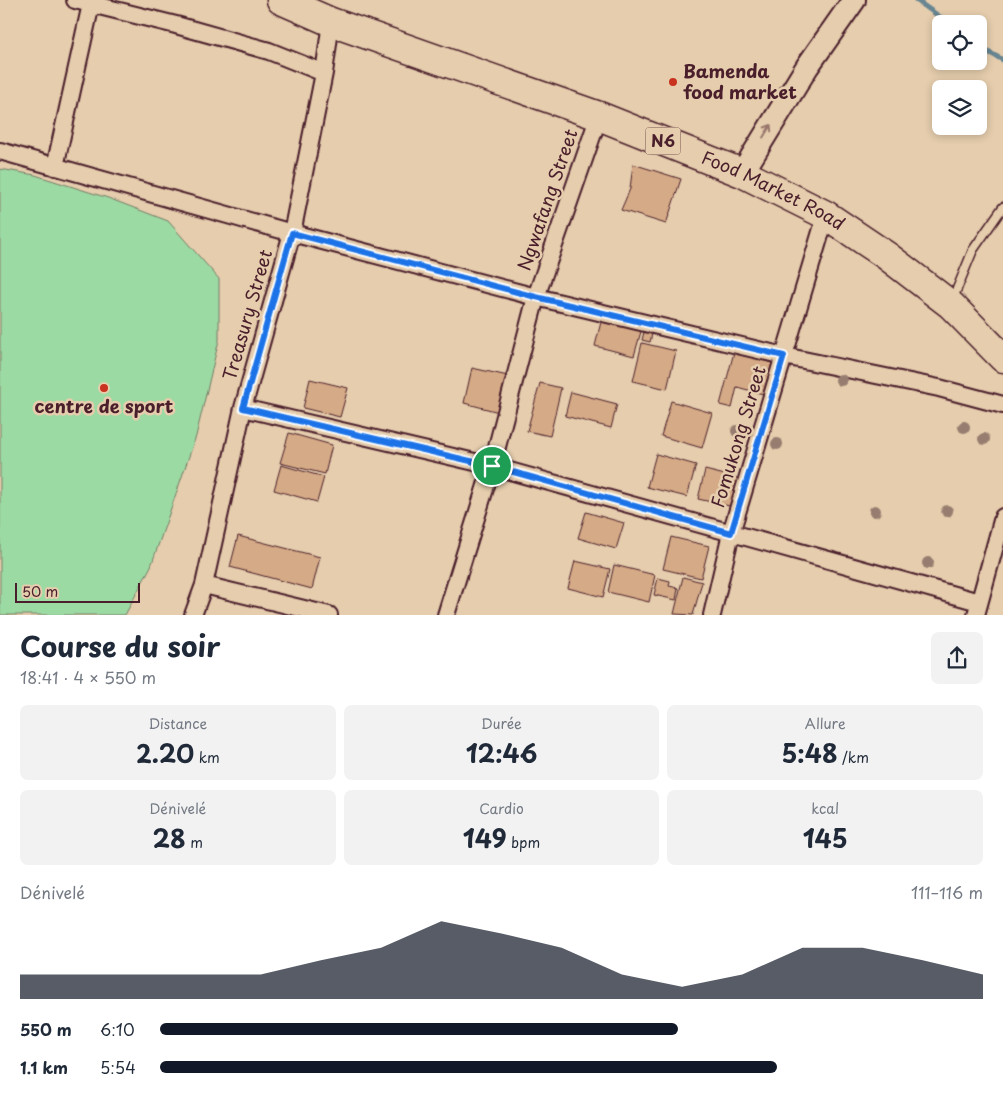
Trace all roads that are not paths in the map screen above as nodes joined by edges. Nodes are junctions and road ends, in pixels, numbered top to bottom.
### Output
1 (281, 0) edge
2 (854, 0) edge
3 (83, 2) edge
4 (331, 22) junction
5 (324, 73) junction
6 (599, 116) junction
7 (0, 151) edge
8 (55, 167) junction
9 (742, 173) junction
10 (1003, 207) edge
11 (826, 215) junction
12 (292, 233) junction
13 (536, 297) junction
14 (951, 305) junction
15 (784, 356) junction
16 (1003, 358) edge
17 (1003, 405) edge
18 (243, 408) junction
19 (492, 466) junction
20 (1003, 517) edge
21 (731, 533) junction
22 (204, 585) junction
23 (978, 609) edge
24 (193, 615) edge
25 (329, 615) edge
26 (446, 615) edge
27 (712, 615) edge

1 - 4 highway, Food Market Road / N6
9 -> 2 main road
3 - 5 street
3 - 8 street
4 - 5 street, Treasury Street
4 - 6 highway, Food Market Road / N6
5 - 12 street, Treasury Street
6 - 9 highway, Food Market Road / N6
6 - 13 street, Ngwafang Street
7 - 8 street
8 - 12 street
9 - 11 highway, Food Market Road / N6
10 - 14 lane
11 - 14 highway, Food Market Road / N6
11 - 15 street, Fomukong Street
12 - 13 street
12 - 18 street, Treasury Street
13 - 15 street
13 - 19 street, Ngwafang Street
14 - 16 highway, Food Market Road / N6
15 - 17 street
15 - 21 street, Fomukong Street
18 - 19 street
18 - 22 street, Treasury Street
19 - 21 street
19 - 26 street, Ngwafang Street
20 - 23 street
21 - 23 street
21 - 27 street, Fomukong Street
22 - 24 street, Treasury Street
22 - 25 street

